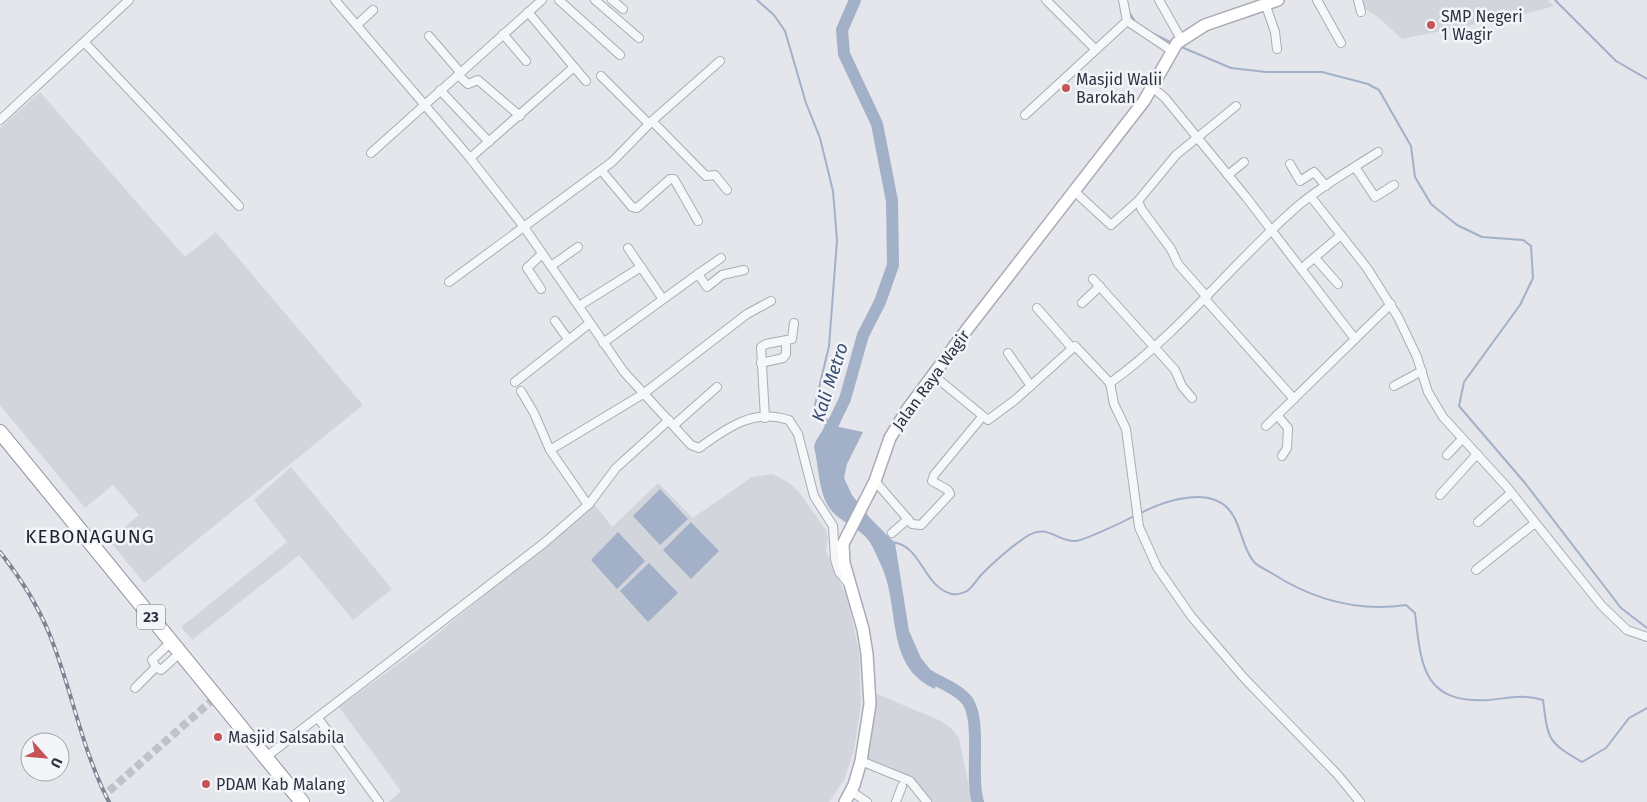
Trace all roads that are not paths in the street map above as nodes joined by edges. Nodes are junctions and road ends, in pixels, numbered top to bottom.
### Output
1 (116, 0) edge
2 (129, 0) edge
3 (335, 0) edge
4 (542, 0) edge
5 (558, 0) edge
6 (595, 0) edge
7 (612, 0) edge
8 (1046, 0) edge
9 (1123, 0) edge
10 (1159, 0) edge
11 (1278, 0) edge
12 (1317, 0) edge
13 (1358, 0) edge
14 (123, 6) junction
15 (1266, 6) junction
16 (623, 9) dead end
17 (373, 10) dead end
18 (528, 12) junction
19 (1361, 12) dead end
20 (1127, 21) junction
21 (358, 24) junction
22 (503, 34) junction
23 (429, 36) dead end
24 (639, 38) dead end
25 (85, 43) junction
26 (1342, 43) dead end
27 (1176, 45) junction
28 (1095, 49) junction
29 (1277, 49) dead end
30 (620, 55) dead end
31 (720, 61) dead end
32 (526, 62) dead end
33 (574, 67) junction
34 (459, 73) junction
35 (601, 76) dead end
36 (586, 81) dead end
37 (1152, 87) junction
38 (440, 90) junction
39 (426, 103) junction
40 (1236, 106) dead end
41 (1025, 115) dead end
42 (520, 116) junction
43 (0, 120) edge
44 (651, 122) junction
45 (1198, 138) junction
46 (489, 142) junction
47 (370, 152) dead end
48 (1378, 152) dead end
49 (470, 158) junction
50 (1244, 162) dead end
51 (1290, 164) dead end
52 (1355, 167) junction
53 (601, 170) junction
54 (1228, 175) junction
55 (1394, 185) dead end
56 (1326, 186) junction
57 (727, 190) dead end
58 (1073, 190) junction
59 (1311, 197) junction
60 (1138, 201) junction
61 (238, 206) dead end
62 (698, 221) dead end
63 (524, 227) junction
64 (1272, 230) junction
65 (1341, 235) junction
66 (578, 247) dead end
67 (628, 248) dead end
68 (542, 254) junction
69 (721, 258) dead end
70 (1315, 258) junction
71 (551, 266) junction
72 (641, 267) junction
73 (1301, 269) junction
74 (744, 270) dead end
75 (698, 274) junction
76 (1093, 279) dead end
77 (449, 282) dead end
78 (1338, 284) dead end
79 (1100, 286) junction
80 (541, 289) dead end
81 (662, 298) junction
82 (1206, 298) junction
83 (771, 301) dead end
84 (1082, 303) dead end
85 (1390, 304) junction
86 (578, 306) junction
87 (1037, 308) dead end
88 (555, 321) dead end
89 (590, 323) junction
90 (794, 323) dead end
91 (568, 338) junction
92 (1354, 339) junction
93 (786, 341) junction
94 (603, 343) junction
95 (1154, 347) junction
96 (1072, 348) junction
97 (1008, 354) dead end
98 (761, 362) junction
99 (1422, 371) junction
100 (933, 375) junction
101 (517, 380) dead end
102 (1110, 383) junction
103 (1031, 386) junction
104 (1394, 386) dead end
105 (717, 387) dead end
106 (521, 391) dead end
107 (643, 394) junction
108 (1192, 398) dead end
109 (1294, 399) junction
110 (1277, 415) junction
111 (982, 417) junction
112 (765, 418) junction
113 (671, 423) junction
114 (1266, 426) dead end
115 (0, 432) edge
116 (1462, 439) junction
117 (550, 450) junction
118 (1477, 454) junction
119 (1282, 456) dead end
120 (1447, 456) dead end
121 (875, 481) junction
122 (1512, 492) junction
123 (1440, 495) dead end
124 (588, 505) junction
125 (908, 519) junction
126 (1478, 522) dead end
127 (1535, 523) junction
128 (892, 533) dead end
129 (1476, 570) dead end
130 (851, 588) junction
131 (1647, 637) edge
132 (171, 642) junction
133 (180, 653) junction
134 (156, 667) junction
135 (136, 688) dead end
136 (318, 718) junction
137 (266, 757) junction
138 (861, 761) junction
139 (902, 786) dead end
140 (851, 791) junction
141 (302, 802) edge
142 (379, 802) edge
143 (845, 802) edge
144 (867, 802) edge
145 (896, 802) edge
146 (927, 802) edge
147 (1360, 802) edge

1 - 14 street
2 - 14 street
3 - 21 street
4 - 18 street
5 - 30 street
6 - 24 street
7 - 16 street
8 - 28 street
9 - 20 street
10 - 27 street
11 - 15 main road
12 - 26 street
13 - 19 street
14 - 25 street
15 - 27 main road
15 - 29 street
17 - 21 street
18 - 22 street
18 - 33 street
20 - 27 street
20 - 28 street
21 - 39 street
22 - 32 street
22 - 34 street
23 - 34 street
25 - 43 street
25 - 61 street
27 - 37 main road, Jalan Raya Wagir
28 - 41 street
31 - 44 street
33 - 36 street
33 - 42 street
34 - 38 street
34 - 42 street
35 - 44 street
37 - 45 street
37 - 58 main road, Jalan Raya Wagir
38 - 39 street
38 - 46 street
39 - 47 street
39 - 49 street
40 - 45 street
42 - 46 street
44 - 53 street
44 - 57 street
45 - 54 street
45 - 60 street
46 - 49 street
48 - 52 street
49 - 63 street
50 - 54 street
51 - 56 street
52 - 55 street
52 - 56 street
53 - 62 street
53 - 63 street
54 - 64 street
56 - 59 street
58 - 60 street
58 - 100 main road, Jalan Raya Wagir
59 - 64 street
59 - 65 street
60 - 82 street
63 - 68 street
63 - 77 street
64 - 73 street
64 - 82 street
65 - 70 street
65 - 85 street
66 - 71 street
67 - 72 street
68 - 71 street
68 - 80 street
69 - 75 street
70 - 73 street
70 - 78 street
71 - 86 street
72 - 81 street
72 - 86 street
73 - 92 street
74 - 75 street
75 - 81 street
76 - 79 street
79 - 84 street
79 - 95 street
81 - 94 street
82 - 95 street
82 - 109 street
83 - 107 street
85 - 92 street
85 - 99 street
86 - 89 street
87 - 96 street
88 - 91 street
89 - 91 street
89 - 94 street
90 - 93 street
91 - 101 street
92 - 109 street
93 - 98 street
93 - 98 street
94 - 107 street
95 - 102 street
95 - 108 street
96 - 102 street
96 - 103 street
97 - 103 street
98 - 112 street
99 - 104 street
99 - 116 street
100 - 111 street
100 - 121 main road, Jalan Raya Wagir
102 - 147 street
103 - 111 street
105 - 113 street
106 - 117 street
107 - 113 street
107 - 117 street
109 - 110 street
110 - 114 street
110 - 119 street
111 - 125 street
112 - 113 street
112 - 130 street
113 - 124 street
115 - 132 highway, 23
116 - 118 street
116 - 120 street
117 - 124 street
118 - 122 street
118 - 123 street
121 - 125 street
121 - 130 main road, Jalan Raya Wagir
122 - 126 street
122 - 127 street
124 - 136 street
125 - 128 street
127 - 129 street
127 - 131 street
130 - 138 main road, Jalan Raya Wagir
132 - 133 highway, 23
132 - 134 street
133 - 134 street
133 - 137 highway, 23
134 - 135 street
136 - 137 street
136 - 142 street
137 - 141 highway, 23
138 - 140 main road, Jalan Raya Wagir
138 - 146 street
139 - 145 street
140 - 143 main road, Jalan Raya Wagir
140 - 144 street

